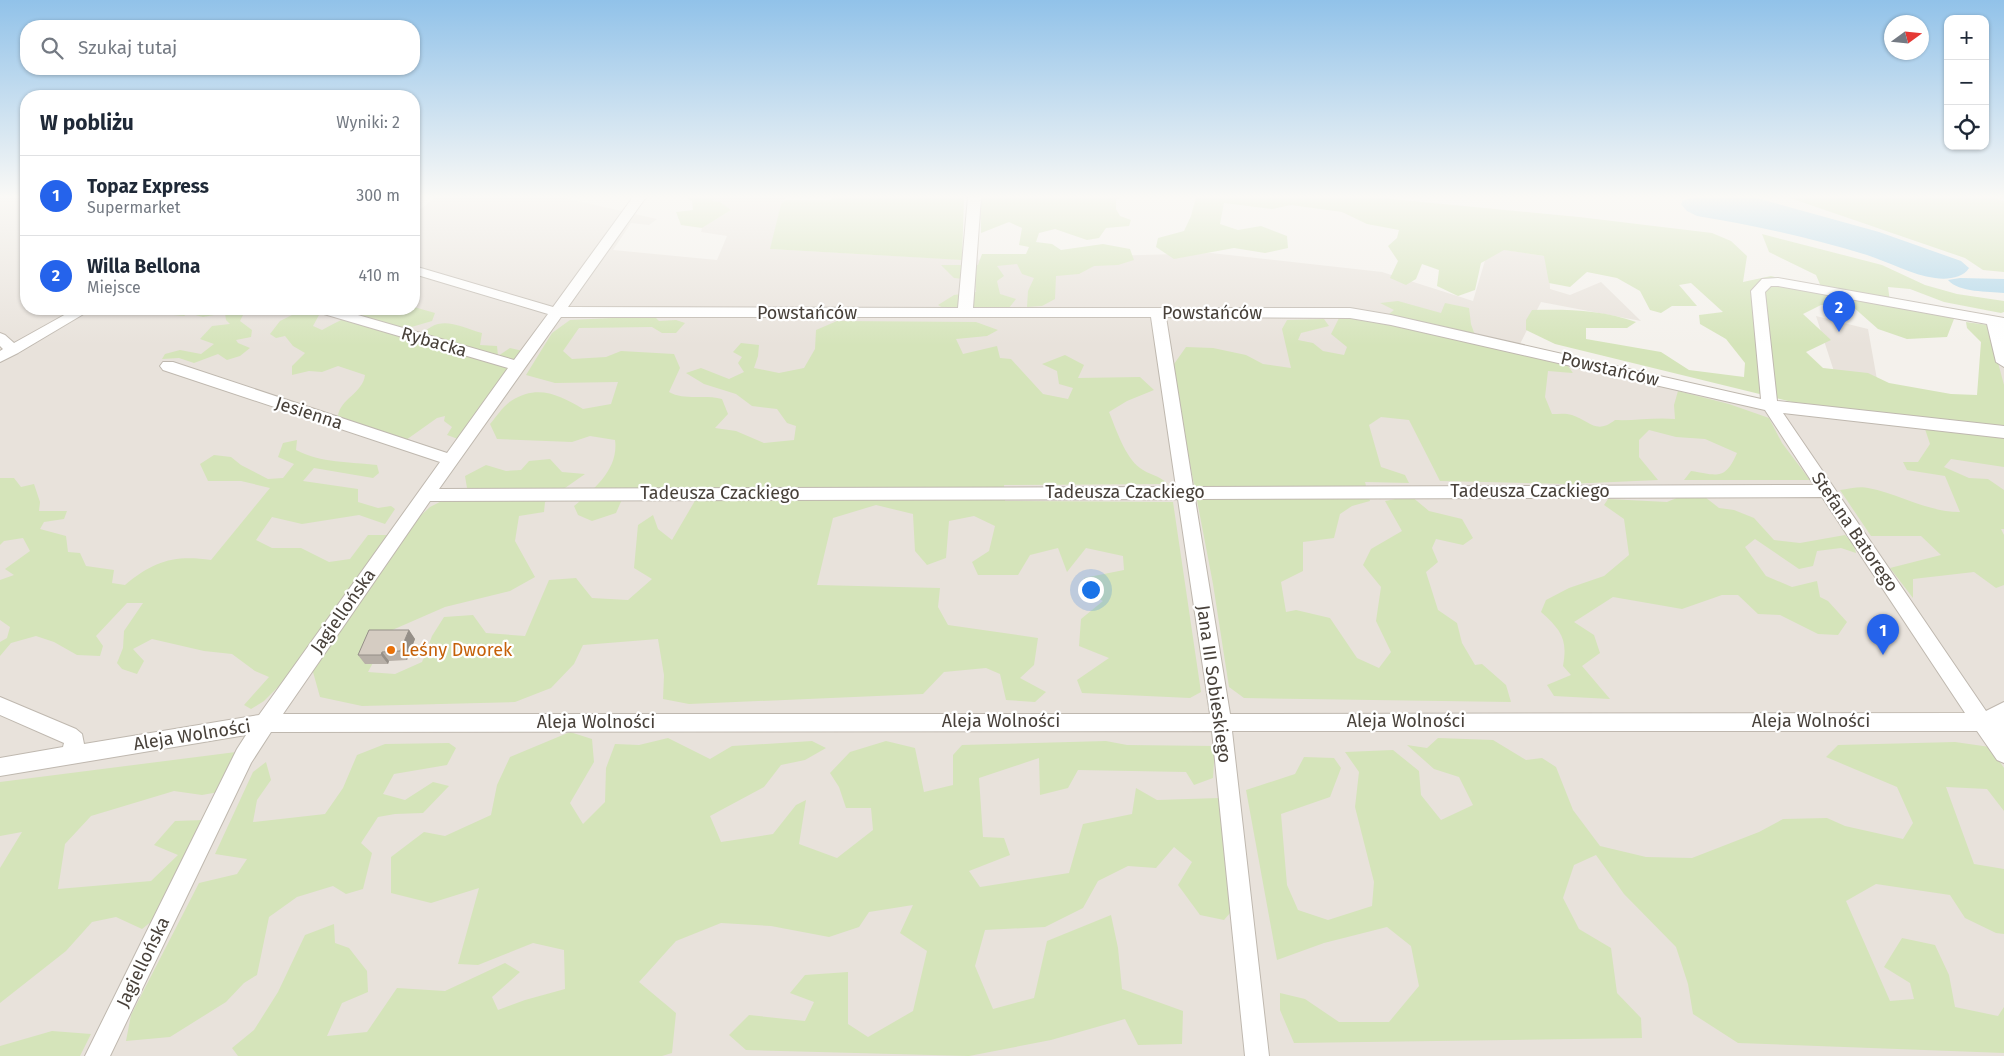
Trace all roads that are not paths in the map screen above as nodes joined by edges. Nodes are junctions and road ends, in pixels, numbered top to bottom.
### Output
1 (604, 246) edge
2 (971, 246) edge
3 (420, 272) edge
4 (556, 312) junction
5 (965, 313) junction
6 (1158, 313) junction
7 (74, 315) edge
8 (343, 315) edge
9 (1999, 322) edge
10 (0, 338) edge
11 (6, 354) edge
12 (2004, 362) edge
13 (168, 366) dead end
14 (518, 366) junction
15 (1770, 406) junction
16 (2004, 432) edge
17 (451, 460) junction
18 (1826, 490) junction
19 (1184, 491) junction
20 (425, 494) junction
21 (0, 706) edge
22 (2004, 711) edge
23 (1221, 721) junction
24 (1984, 722) junction
25 (265, 723) junction
26 (2004, 730) edge
27 (2004, 754) edge
28 (72, 755) junction
29 (0, 767) edge
30 (97, 1056) edge
31 (1257, 1056) edge

1 - 4 street, Jagiellońska
2 - 5 street
3 - 4 street, Powstańców
4 - 5 street, Powstańców
4 - 14 street, Jagiellońska
5 - 6 street, Powstańców
6 - 15 street, Powstańców
6 - 19 street, Jana III Sobieskiego
7 - 11 street
8 - 14 street, Rybacka
9 - 12 street
9 - 15 street, Stefana Batorego
10 - 11 street
13 - 17 street, Jesienna
14 - 17 street, Jagiellońska
15 - 16 street, Powstańców
15 - 18 street, Stefana Batorego
17 - 20 street, Jagiellońska
18 - 19 street, Tadeusza Czackiego
18 - 24 street, Stefana Batorego
19 - 20 street, Tadeusza Czackiego
19 - 23 street, Jana III Sobieskiego
20 - 25 street, Jagiellońska
21 - 28 street
22 - 24 street
23 - 24 street, Aleja Wolności
23 - 25 street, Aleja Wolności
23 - 31 street, Jana III Sobieskiego
24 - 26 street, Aleja Wolności
24 - 27 street, Stefana Batorego
25 - 28 street, Aleja Wolności
25 - 30 street, Jagiellońska
28 - 29 street, Aleja Wolności

